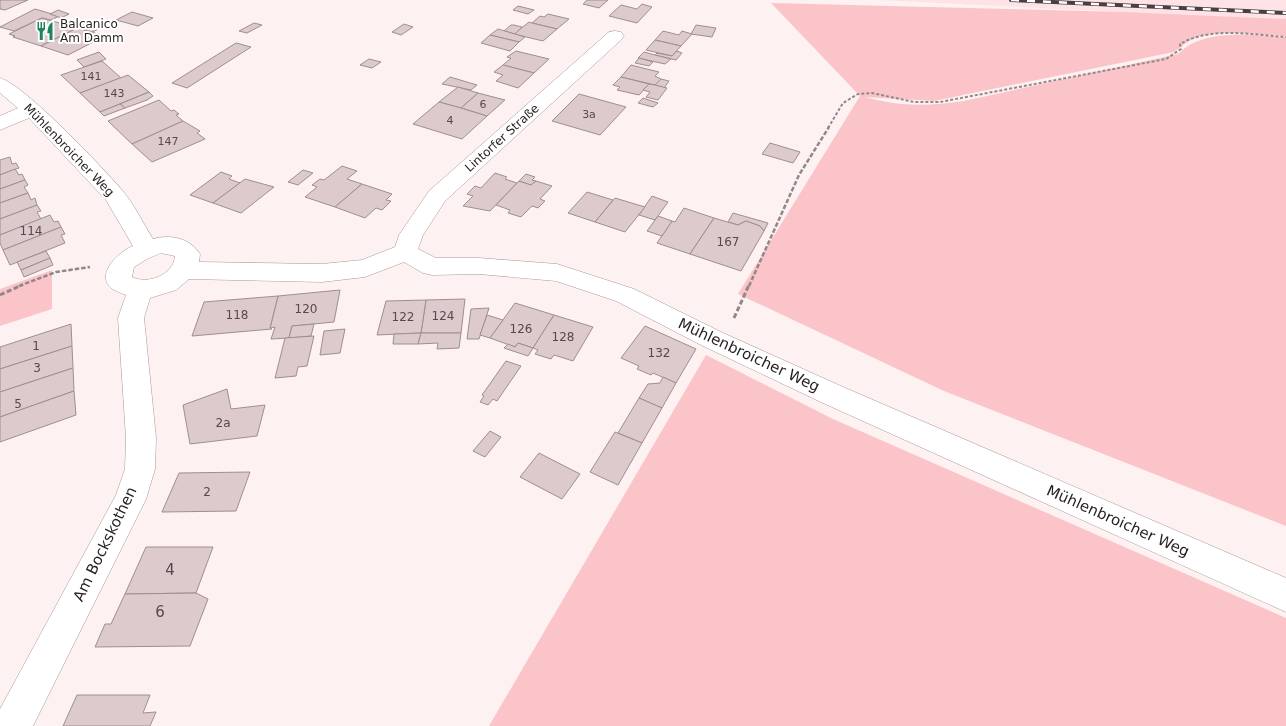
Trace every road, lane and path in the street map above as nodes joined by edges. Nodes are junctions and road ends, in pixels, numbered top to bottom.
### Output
1 (615, 36) dead end
2 (1286, 37) edge
3 (0, 84) edge
4 (32, 109) junction
5 (0, 124) edge
6 (147, 249) junction
7 (405, 252) junction
8 (121, 268) junction
9 (185, 270) junction
10 (140, 290) junction
11 (0, 295) edge
12 (722, 344) junction
13 (1286, 595) edge
14 (12, 726) edge

1 - 7 street, Lintorfer Straße
2 - 12 path
3 - 4 street, Mühlenbroicher Weg
4 - 5 street
4 - 6 street, Mühlenbroicher Weg
6 - 8 street
6 - 9 street
7 - 9 street
7 - 12 street, Mühlenbroicher Weg
8 - 10 street
8 - 11 path
9 - 10 street
10 - 14 street, Am Bockskothen
12 - 13 street, Mühlenbroicher Weg

